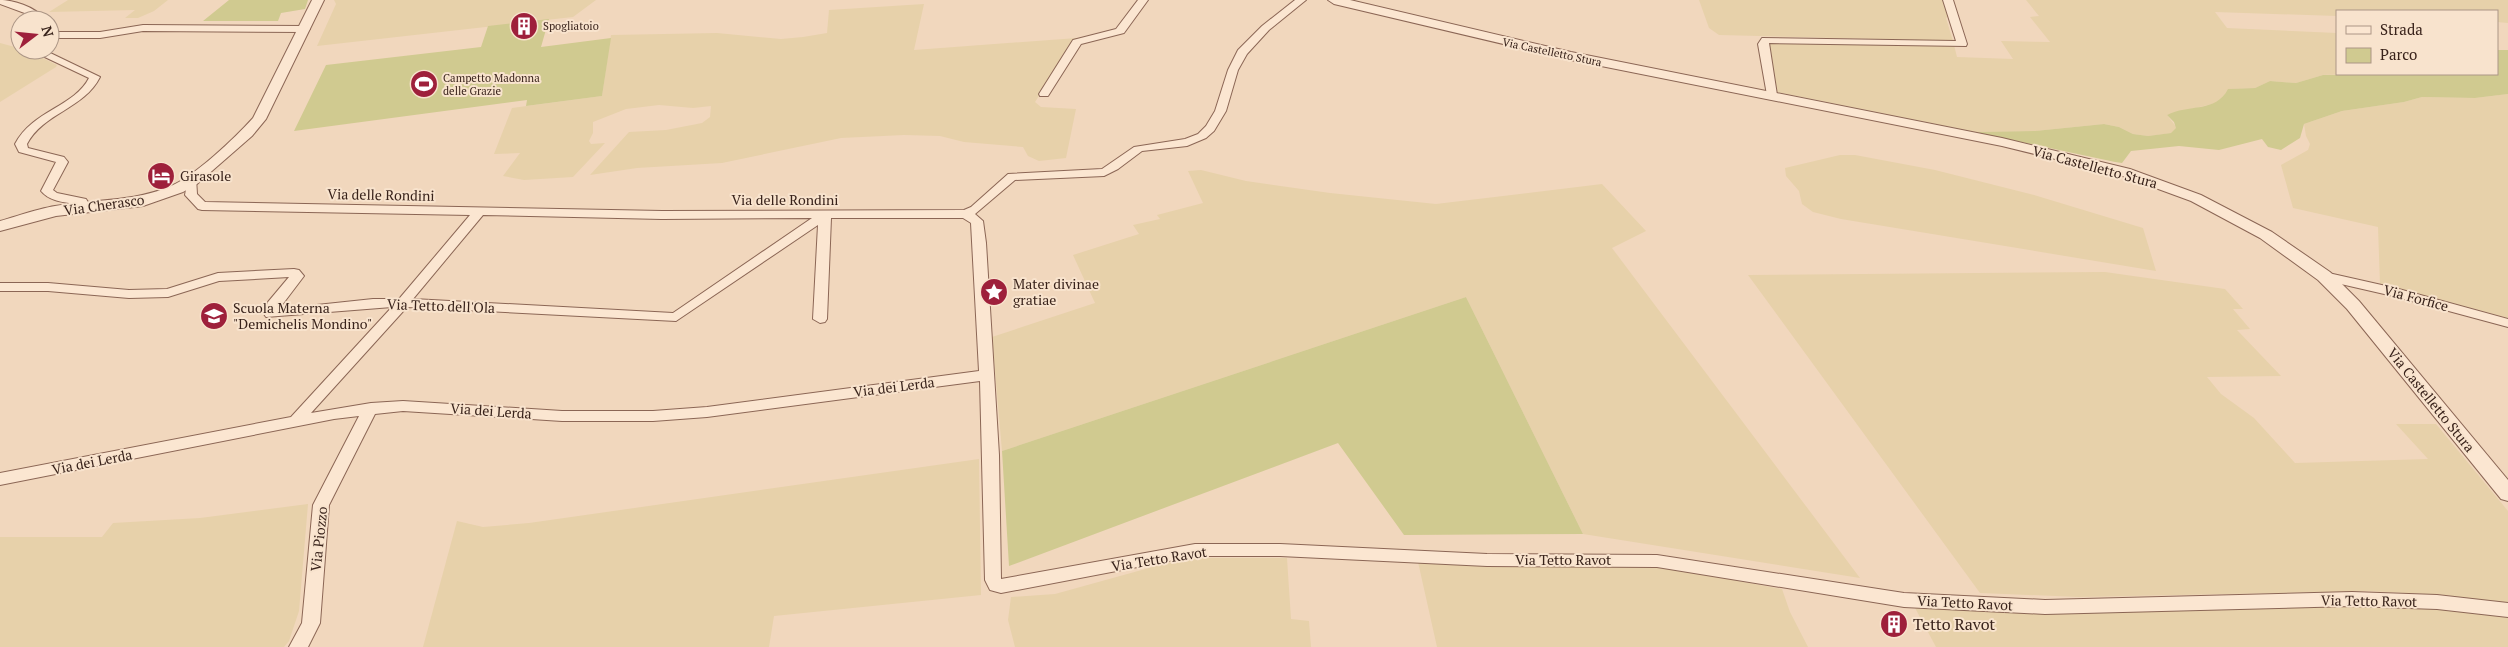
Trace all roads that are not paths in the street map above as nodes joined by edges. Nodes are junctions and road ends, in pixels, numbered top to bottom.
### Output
1 (318, 0) edge
2 (1143, 0) edge
3 (1300, 0) edge
4 (1334, 0) edge
5 (1948, 0) edge
6 (0, 1) edge
7 (26, 10) edge
8 (305, 29) junction
9 (60, 35) edge
10 (57, 60) edge
11 (1044, 94) dead end
12 (1772, 95) junction
13 (192, 181) junction
14 (81, 208) junction
15 (480, 211) junction
16 (966, 214) junction
17 (825, 215) junction
18 (0, 226) edge
19 (2324, 276) junction
20 (0, 287) edge
21 (403, 303) junction
22 (820, 319) dead end
23 (2508, 323) edge
24 (986, 375) junction
25 (370, 408) junction
26 (296, 421) junction
27 (0, 479) edge
28 (2508, 494) edge
29 (2508, 610) edge
30 (298, 647) edge

1 - 8 street, Via Cherasco
2 - 11 street
3 - 16 street
4 - 12 street, Via Castelletto Stura
5 - 12 street
6 - 7 street
8 - 9 street
8 - 13 street, Via Cherasco
10 - 14 street
12 - 19 street, Via Castelletto Stura
13 - 14 street, Via Cherasco
13 - 15 street, Via delle Rondini
14 - 18 street, Via Cherasco
15 - 17 street, Via delle Rondini
15 - 21 street
16 - 17 street, Via delle Rondini
16 - 24 street, Via Tetto Ravot
17 - 21 street, Via Tetto dell'Ola
17 - 22 street
19 - 23 street, Via Forfice
19 - 28 street, Via Castelletto Stura
20 - 21 street, Via Tetto dell'Ola
21 - 26 street
24 - 25 street, Via dei Lerda
24 - 29 street, Via Tetto Ravot
25 - 26 street, Via dei Lerda
25 - 30 street, Via Piozzo
26 - 27 street, Via dei Lerda

